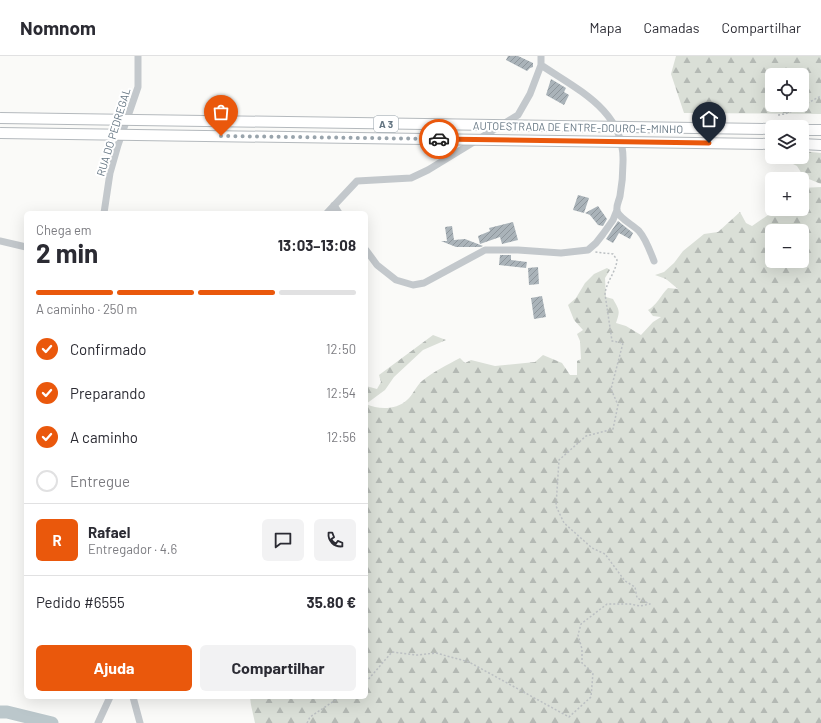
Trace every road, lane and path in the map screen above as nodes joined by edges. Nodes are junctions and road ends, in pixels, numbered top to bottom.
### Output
1 (138, 56) edge
2 (541, 56) edge
3 (541, 65) junction
4 (821, 96) edge
5 (778, 115) dead end
6 (0, 118) edge
7 (765, 130) edge
8 (809, 130) edge
9 (821, 130) edge
10 (0, 133) edge
11 (765, 144) edge
12 (809, 144) edge
13 (821, 144) edge
14 (334, 205) junction
15 (617, 210) junction
16 (104, 211) edge
17 (329, 211) edge
18 (338, 211) edge
19 (0, 241) edge
20 (24, 247) edge
21 (588, 250) junction
22 (368, 253) edge
23 (654, 261) dead end
24 (368, 680) edge
25 (109, 699) edge
26 (134, 699) edge
27 (337, 699) edge
28 (98, 723) edge
29 (140, 723) edge
30 (307, 723) edge

1 - 16 street, RUA DO PEDREGAL
2 - 3 street
3 - 14 street
3 - 15 street
4 - 5 path
6 - 7 highway, AUTOESTRADA DE ENTRE-DOURO-E-MINHO / A 3, bridge
8 - 9 highway
10 - 11 highway, AUTOESTRADA DE ENTRE-DOURO-E-MINHO / A 3, bridge
12 - 13 highway
14 - 17 street
14 - 18 street
15 - 21 street
15 - 23 street
19 - 20 street
21 - 22 street
21 - 24 path
25 - 28 street
26 - 29 street
27 - 30 path

